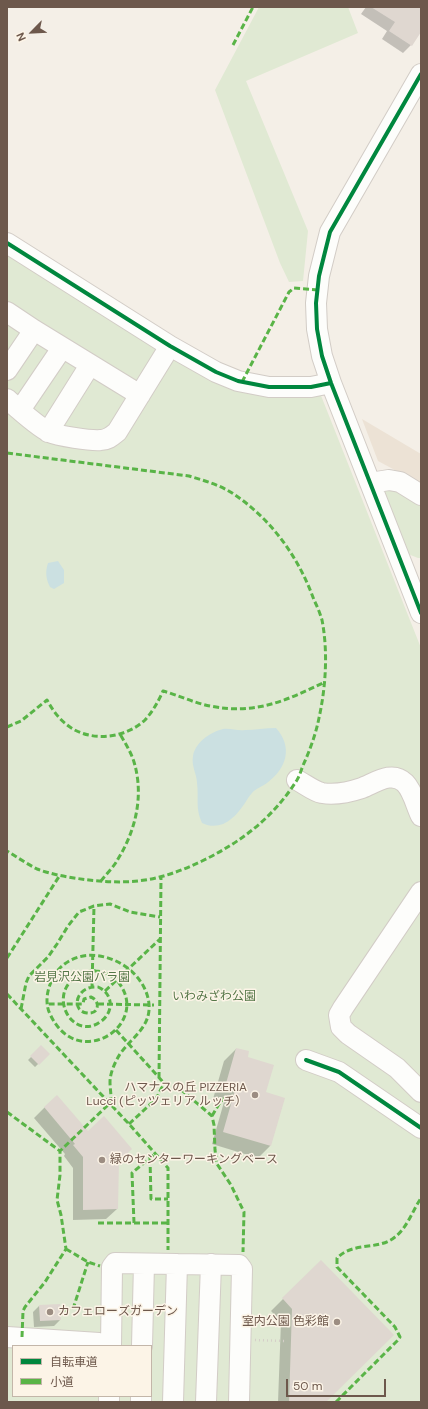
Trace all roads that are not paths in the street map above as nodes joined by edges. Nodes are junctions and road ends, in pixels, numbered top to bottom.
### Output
1 (421, 74) edge
2 (7, 243) edge
3 (7, 313) edge
4 (34, 330) junction
5 (170, 346) junction
6 (62, 348) junction
7 (90, 365) junction
8 (7, 370) edge
9 (331, 383) junction
10 (140, 395) junction
11 (13, 404) edge
12 (48, 432) junction
13 (370, 483) junction
14 (421, 495) edge
15 (412, 568) edge
16 (421, 613) edge
17 (297, 780) dead end
18 (421, 816) edge
19 (421, 892) edge
20 (306, 1060) dead end
21 (418, 1083) edge
22 (421, 1128) edge
23 (144, 1264) junction
24 (177, 1264) junction
25 (211, 1264) junction
26 (7, 1337) edge
27 (105, 1344) edge
28 (142, 1345) edge
29 (173, 1402) edge
30 (206, 1402) edge
31 (239, 1402) edge

1 - 9 street
2 - 5 street
3 - 4 street
4 - 6 street
4 - 8 street
5 - 9 street
5 - 10 street
6 - 7 street
6 - 11 street
7 - 10 street
7 - 12 street
9 - 13 street
10 - 12 street
11 - 12 street
13 - 14 street
13 - 15 street
15 - 16 street
17 - 18 street
19 - 21 street
20 - 22 street
23 - 24 street
23 - 27 street
23 - 28 street
24 - 25 street
24 - 29 street
25 - 30 street
25 - 31 street
26 - 27 street

